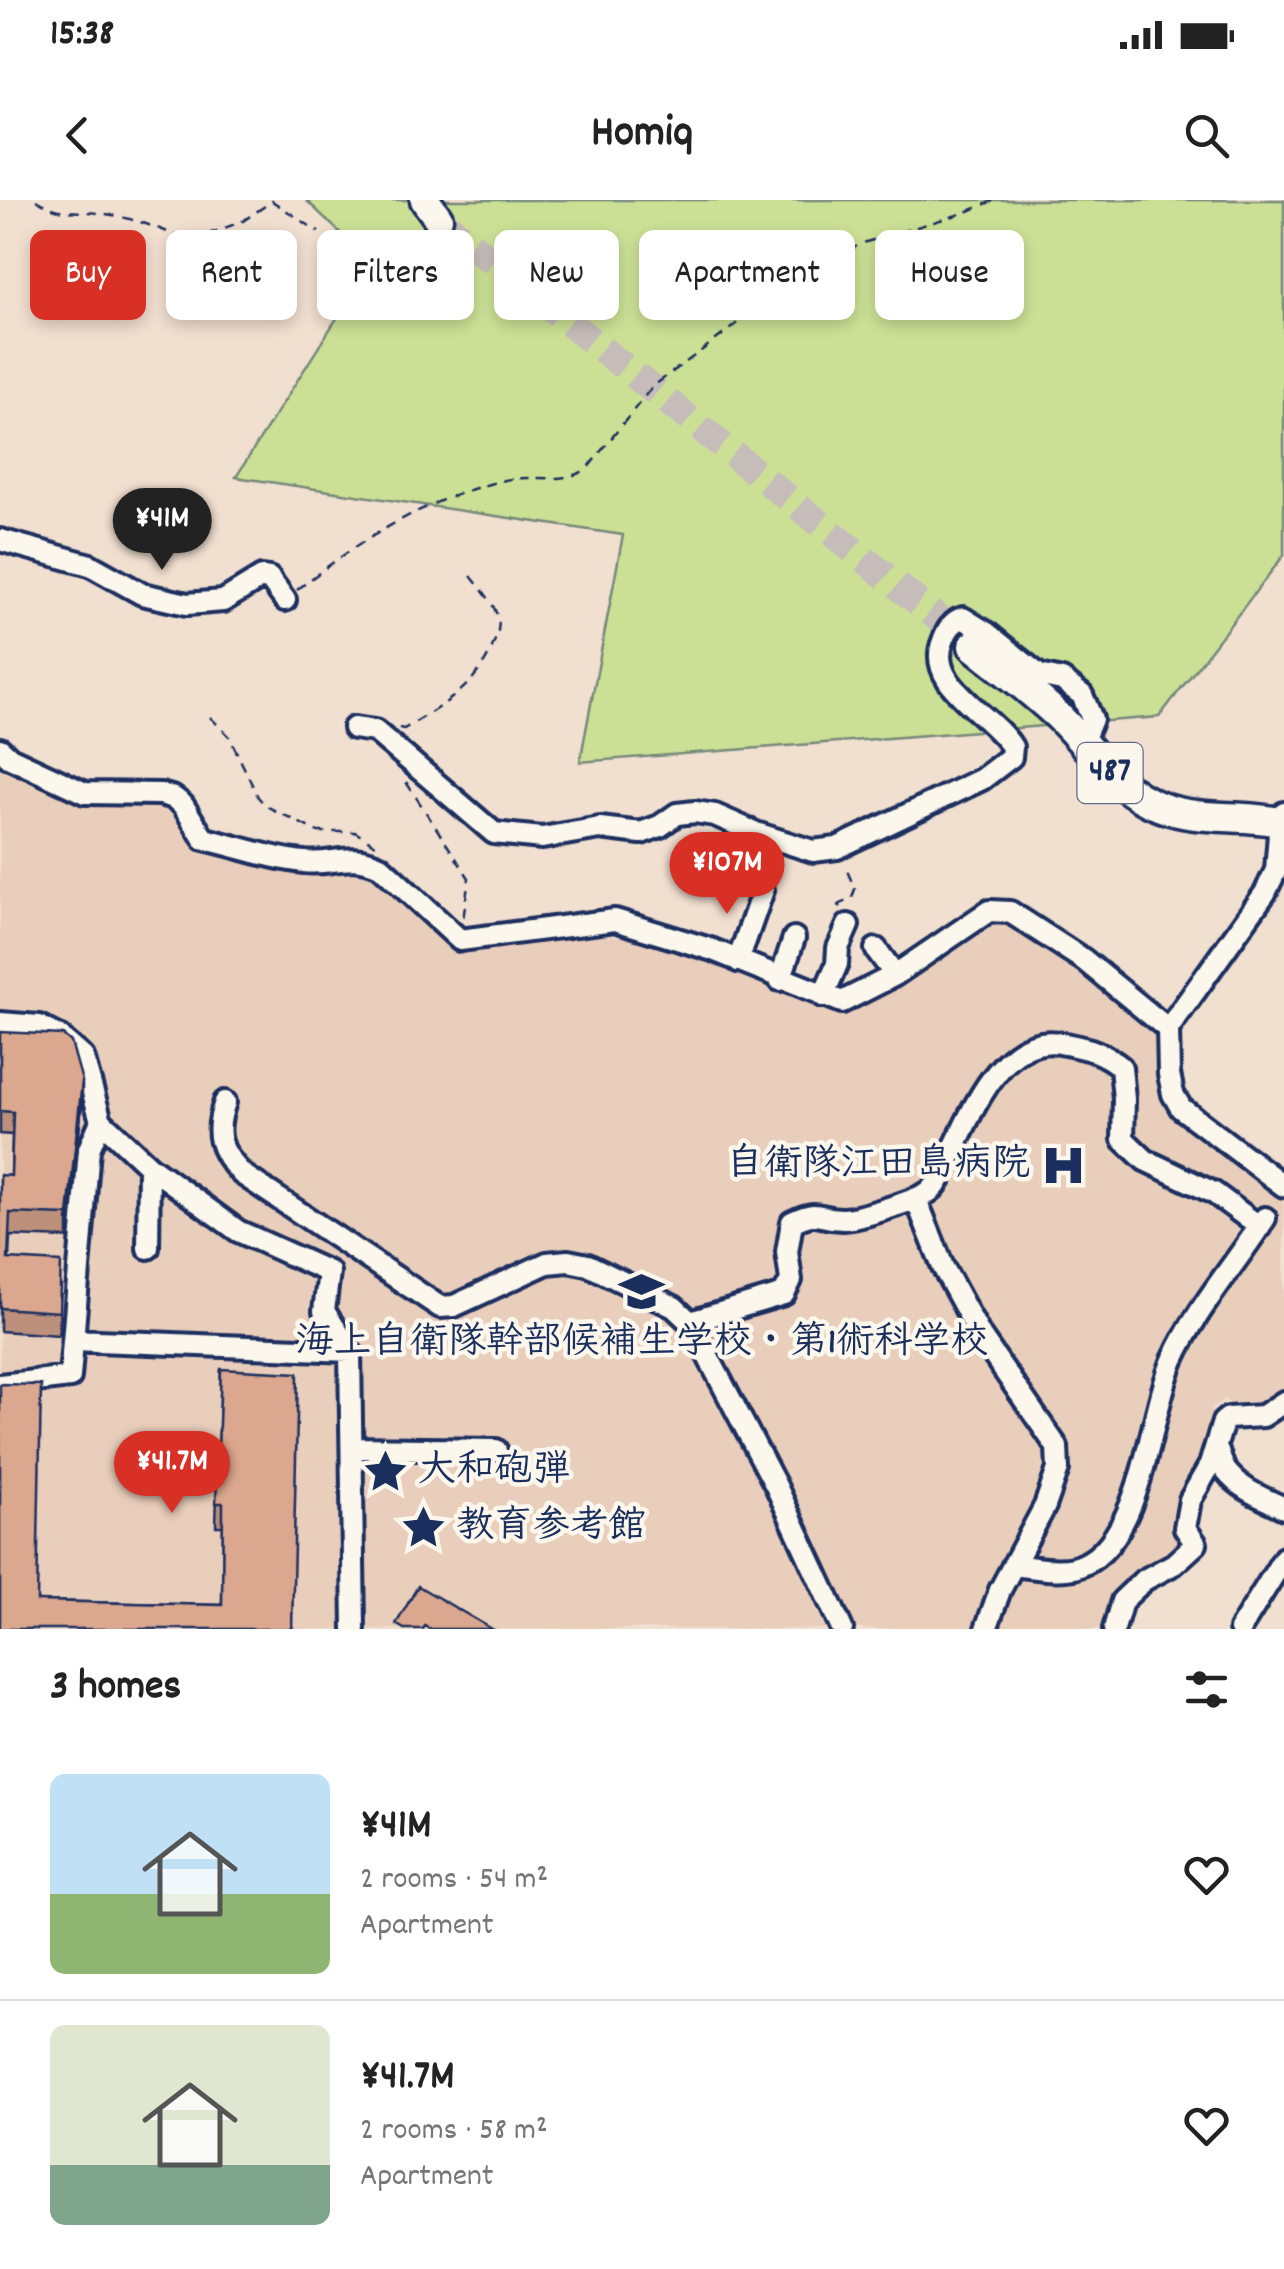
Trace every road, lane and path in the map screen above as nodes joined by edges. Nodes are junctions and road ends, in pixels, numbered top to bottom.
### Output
1 (36, 200) edge
2 (995, 200) edge
3 (317, 231) edge
4 (0, 540) edge
5 (471, 576) dead end
6 (285, 600) joint
7 (973, 646) tunnel mouth
8 (210, 717) dead end
9 (360, 729) joint
10 (1083, 742) junction
11 (0, 749) edge
12 (404, 779) dead end
13 (1283, 819) edge
14 (838, 848) junction
15 (387, 855) dead end
16 (763, 890) dead end
17 (848, 925) joint
18 (794, 938) dead end
19 (460, 940) junction
20 (876, 949) dead end
21 (738, 961) junction
22 (896, 974) junction
23 (780, 980) junction
24 (823, 996) junction
25 (0, 1023) edge
26 (1168, 1029) junction
27 (225, 1102) dead end
28 (102, 1121) junction
29 (149, 1166) junction
30 (1284, 1186) edge
31 (916, 1198) junction
32 (148, 1248) dead end
33 (690, 1322) junction
34 (73, 1340) junction
35 (350, 1351) junction
36 (0, 1385) edge
37 (1284, 1402) edge
38 (353, 1448) junction
39 (1216, 1448) junction
40 (496, 1450) dead end
41 (1284, 1508) edge
42 (1284, 1558) edge
43 (1013, 1565) junction
44 (354, 1629) edge
45 (842, 1629) edge
46 (986, 1629) edge
47 (1114, 1629) edge
48 (1240, 1629) edge

1 - 3 path
2 - 6 path
4 - 6 street
5 - 9 path
7 - 10 highway, 487
8 - 15 path
9 - 14 street
10 - 13 highway, 487
10 - 14 street
11 - 19 street
12 - 19 path
13 - 26 street
14 - 17 path
16 - 21 street
17 - 24 street
18 - 23 street
19 - 21 street
20 - 22 street
21 - 23 street
22 - 24 street
22 - 26 street
23 - 24 street
25 - 28 street
26 - 30 street
27 - 33 street
28 - 29 street
28 - 34 street
29 - 32 street
29 - 35 street
31 - 33 street
31 - 43 street
31 - 43 street
33 - 45 street
34 - 35 street
34 - 36 street
35 - 38 street
37 - 39 street
38 - 40 street
38 - 44 street
39 - 41 street
39 - 47 street
42 - 48 street
43 - 46 street

